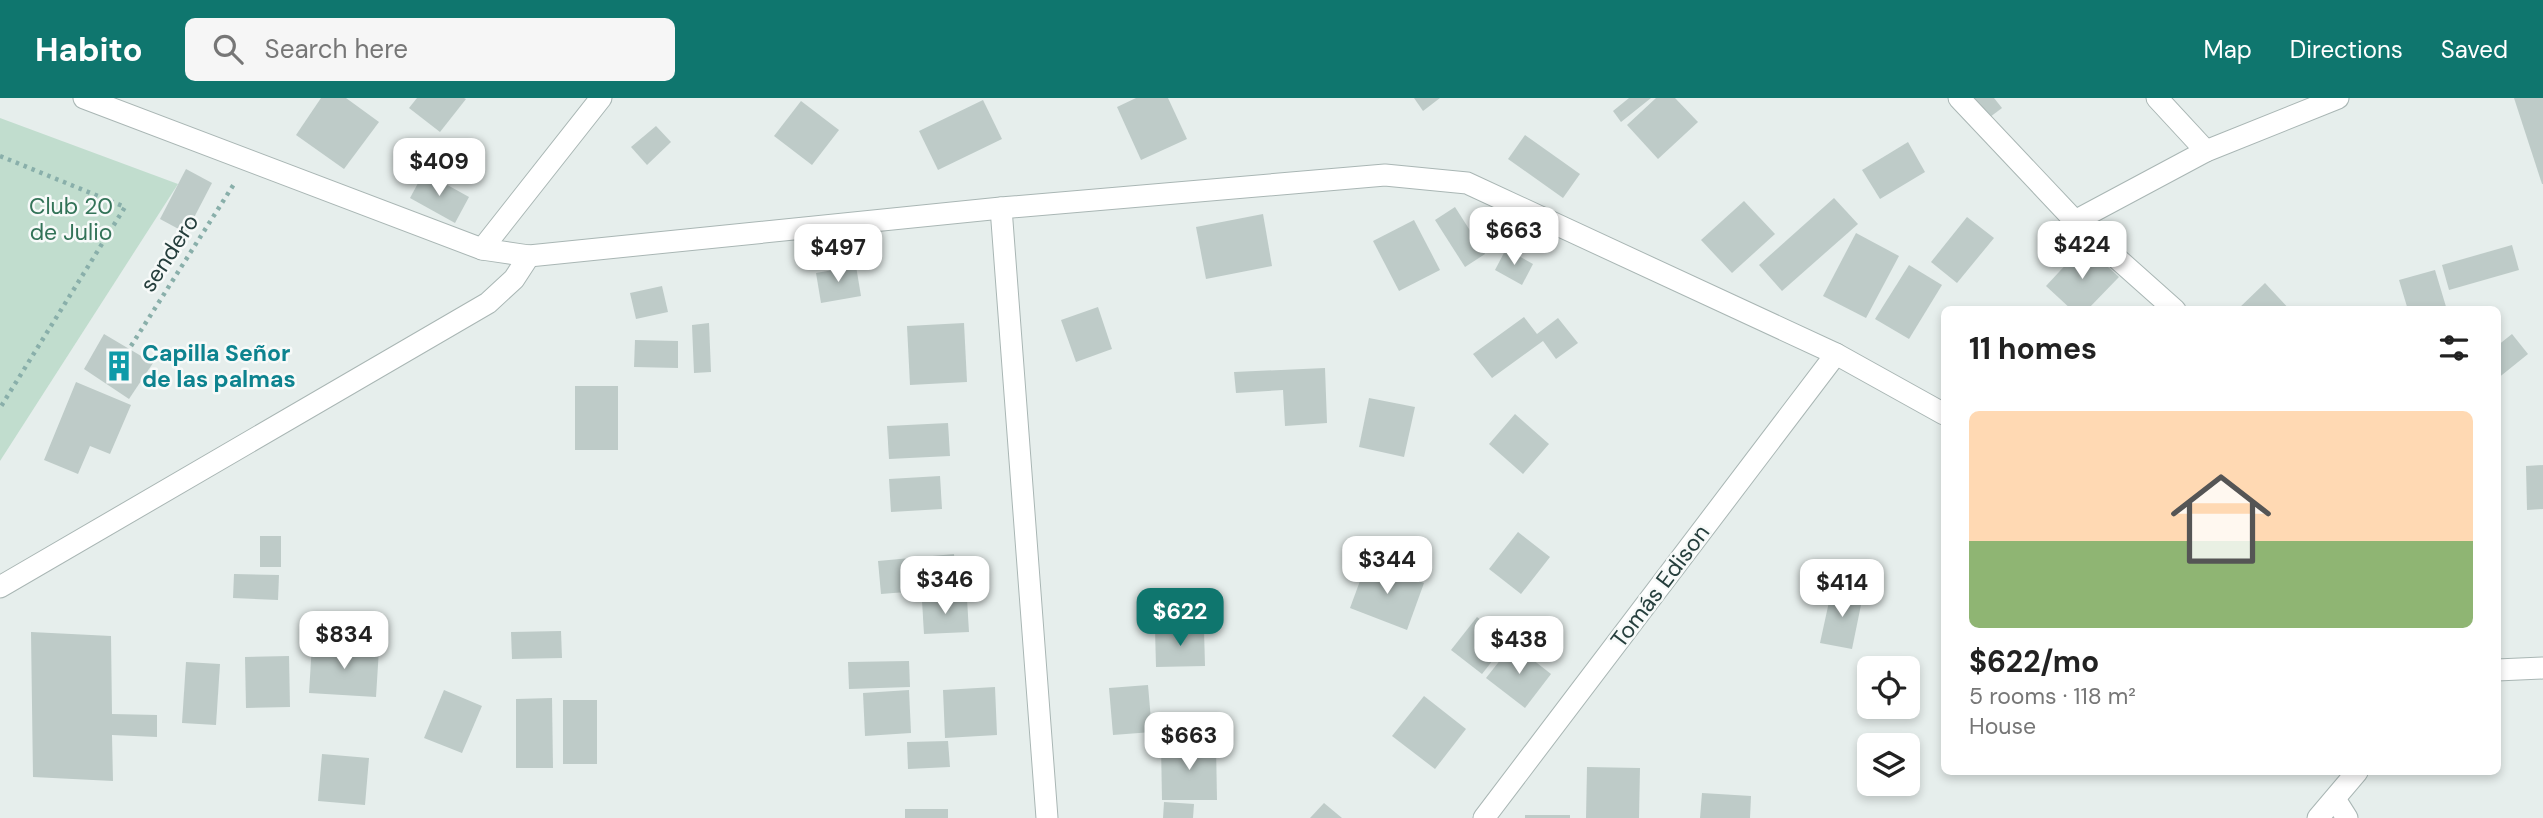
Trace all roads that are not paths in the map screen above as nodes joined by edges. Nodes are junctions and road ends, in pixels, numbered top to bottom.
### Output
1 (84, 98) edge
2 (601, 98) edge
3 (1959, 98) edge
4 (2157, 98) edge
5 (2338, 98) edge
6 (2206, 151) junction
7 (1001, 208) junction
8 (2075, 221) junction
9 (482, 249) junction
10 (529, 256) junction
11 (2171, 306) edge
12 (1836, 354) junction
13 (1941, 412) edge
14 (0, 587) edge
15 (2543, 668) edge
16 (2501, 670) edge
17 (2355, 775) edge
18 (2335, 799) junction
19 (1047, 818) edge
20 (1484, 818) edge
21 (2318, 818) edge
22 (2347, 818) edge

1 - 9 street
2 - 9 street
3 - 8 street
4 - 6 street
5 - 6 street
6 - 8 street
7 - 10 street
7 - 12 street
7 - 19 street
8 - 11 street
9 - 10 street
10 - 14 street
12 - 13 street
12 - 20 street, Tomás Edison
15 - 16 street
17 - 18 street
18 - 21 street
18 - 22 street

